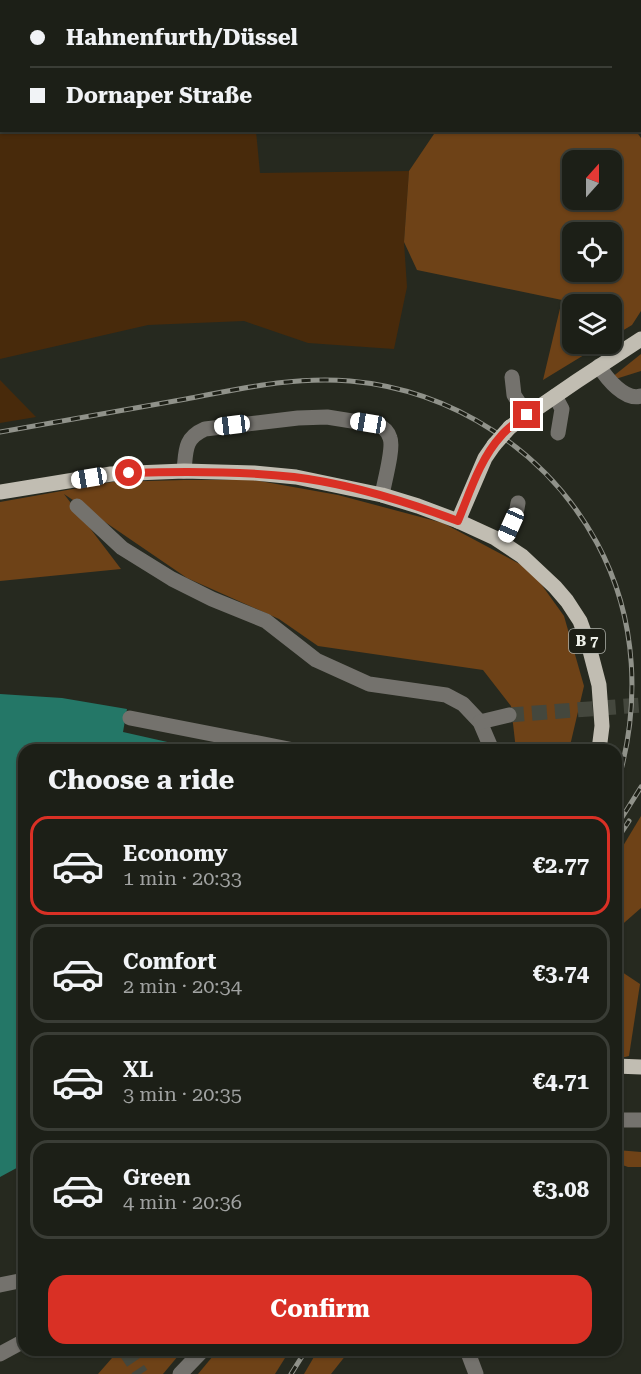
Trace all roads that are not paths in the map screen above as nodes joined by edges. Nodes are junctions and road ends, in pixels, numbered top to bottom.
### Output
1 (641, 339) edge
2 (599, 366) junction
3 (512, 377) dead end
4 (555, 396) junction
5 (641, 396) edge
6 (527, 415) junction
7 (558, 433) dead end
8 (184, 471) junction
9 (0, 492) edge
10 (382, 495) junction
11 (518, 503) dead end
12 (77, 506) dead end
13 (458, 521) junction
14 (503, 542) junction
15 (509, 715) tunnel mouth
16 (130, 718) dead end
17 (480, 722) junction
18 (263, 744) edge
19 (489, 744) edge
20 (600, 744) edge
21 (622, 1066) edge
22 (641, 1067) edge
23 (622, 1120) edge
24 (641, 1120) edge
25 (18, 1282) edge
26 (0, 1286) edge
27 (18, 1344) edge
28 (0, 1354) edge
29 (196, 1356) edge
30 (469, 1356) edge
31 (180, 1374) edge
32 (476, 1374) edge

1 - 2 main road
2 - 4 main road
2 - 5 street
3 - 6 street
4 - 6 main road
4 - 7 street
6 - 13 main road, bridge
8 - 9 main road, B 7
8 - 10 main road, B 7
8 - 10 street
10 - 13 main road, B 7
11 - 14 street
12 - 17 street
13 - 14 main road, B 7
14 - 20 main road, B 7
15 - 17 street
16 - 18 street
17 - 19 street
21 - 22 main road
23 - 24 street
25 - 26 street
27 - 28 street
29 - 31 street
30 - 32 street

